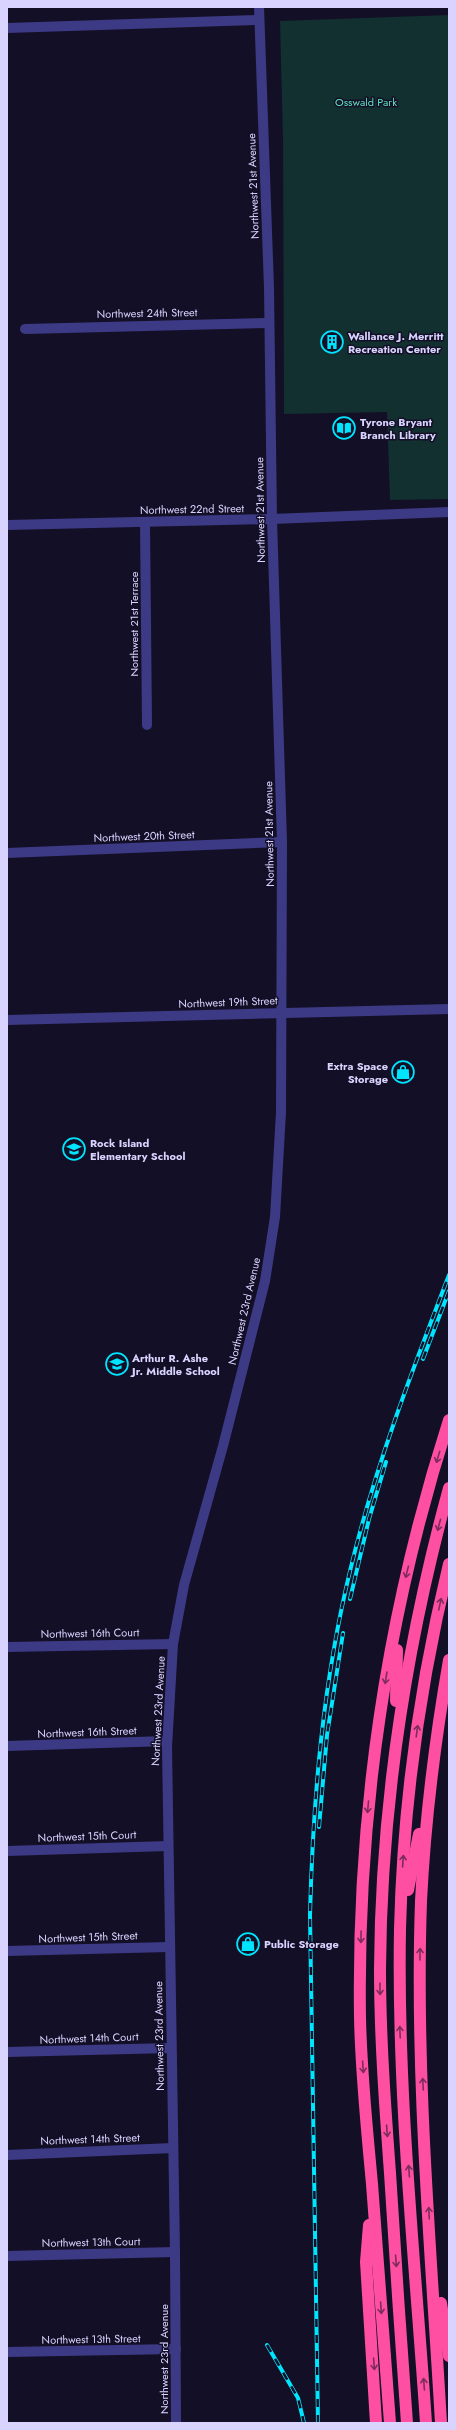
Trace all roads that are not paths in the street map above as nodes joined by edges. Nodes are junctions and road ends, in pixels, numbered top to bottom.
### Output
1 (259, 7) edge
2 (259, 20) junction
3 (7, 28) edge
4 (269, 323) junction
5 (25, 329) dead end
6 (449, 512) edge
7 (272, 520) junction
8 (145, 522) junction
9 (7, 525) edge
10 (147, 725) dead end
11 (282, 842) junction
12 (7, 853) edge
13 (449, 1008) edge
14 (281, 1012) junction
15 (7, 1020) edge
16 (449, 1420) edge
17 (449, 1488) edge
18 (449, 1564) edge
19 (398, 1612) junction
20 (173, 1644) junction
21 (7, 1647) edge
22 (449, 1660) edge
23 (167, 1741) junction
24 (7, 1746) edge
25 (394, 1754) junction
26 (431, 1776) junction
27 (168, 1846) junction
28 (7, 1851) edge
29 (400, 1928) junction
30 (169, 1947) junction
31 (7, 1951) edge
32 (171, 2048) junction
33 (7, 2052) edge
34 (173, 2148) junction
35 (7, 2155) edge
36 (372, 2186) junction
37 (175, 2252) junction
38 (431, 2252) junction
39 (7, 2256) edge
40 (176, 2349) junction
41 (7, 2352) edge
42 (449, 2356) edge
43 (176, 2423) edge
44 (376, 2423) edge
45 (390, 2423) edge
46 (407, 2423) edge
47 (426, 2423) edge
48 (441, 2423) edge

1 - 2 street, Northwest 21st Avenue
2 - 3 street
2 - 4 street, Northwest 21st Avenue
4 - 5 street, Northwest 24th Street
4 - 7 street, Northwest 21st Avenue
6 - 7 street, Northwest 22nd Street
7 - 8 street, Northwest 22nd Street
7 - 11 street, Northwest 21st Avenue
8 - 9 street, Northwest 22nd Street
8 - 10 street, Northwest 21st Terrace
11 - 12 street, Northwest 20th Street
11 - 14 street, Northwest 21st Avenue
13 - 14 street, Northwest 19th Street
14 - 15 street, Northwest 19th Street
14 - 20 street, Northwest 23rd Avenue
16 -> 19 highway
17 -> 25 highway
29 -> 18 highway
19 - 25 highway
19 -> 36 highway
20 - 21 street, Northwest 16th Court
20 - 23 street, Northwest 23rd Avenue
22 - 26 highway
23 - 24 street, Northwest 16th Street
23 - 27 street, Northwest 23rd Avenue
25 -> 46 highway
26 - 29 highway
38 -> 26 highway
27 - 28 street, Northwest 15th Court
27 - 30 street, Northwest 23rd Avenue
47 -> 29 highway
30 - 31 street, Northwest 15th Street
30 - 32 street, Northwest 23rd Avenue
32 - 33 street, Northwest 14th Court
32 - 34 street, Northwest 23rd Avenue
34 - 35 street, Northwest 14th Street
34 - 37 street, Northwest 23rd Avenue
36 -> 44 highway
36 -> 45 highway
37 - 39 street, Northwest 13th Court
37 - 40 street, Northwest 23rd Avenue
38 - 42 highway
38 - 48 highway
40 - 41 street, Northwest 13th Street
40 - 43 street, Northwest 23rd Avenue

